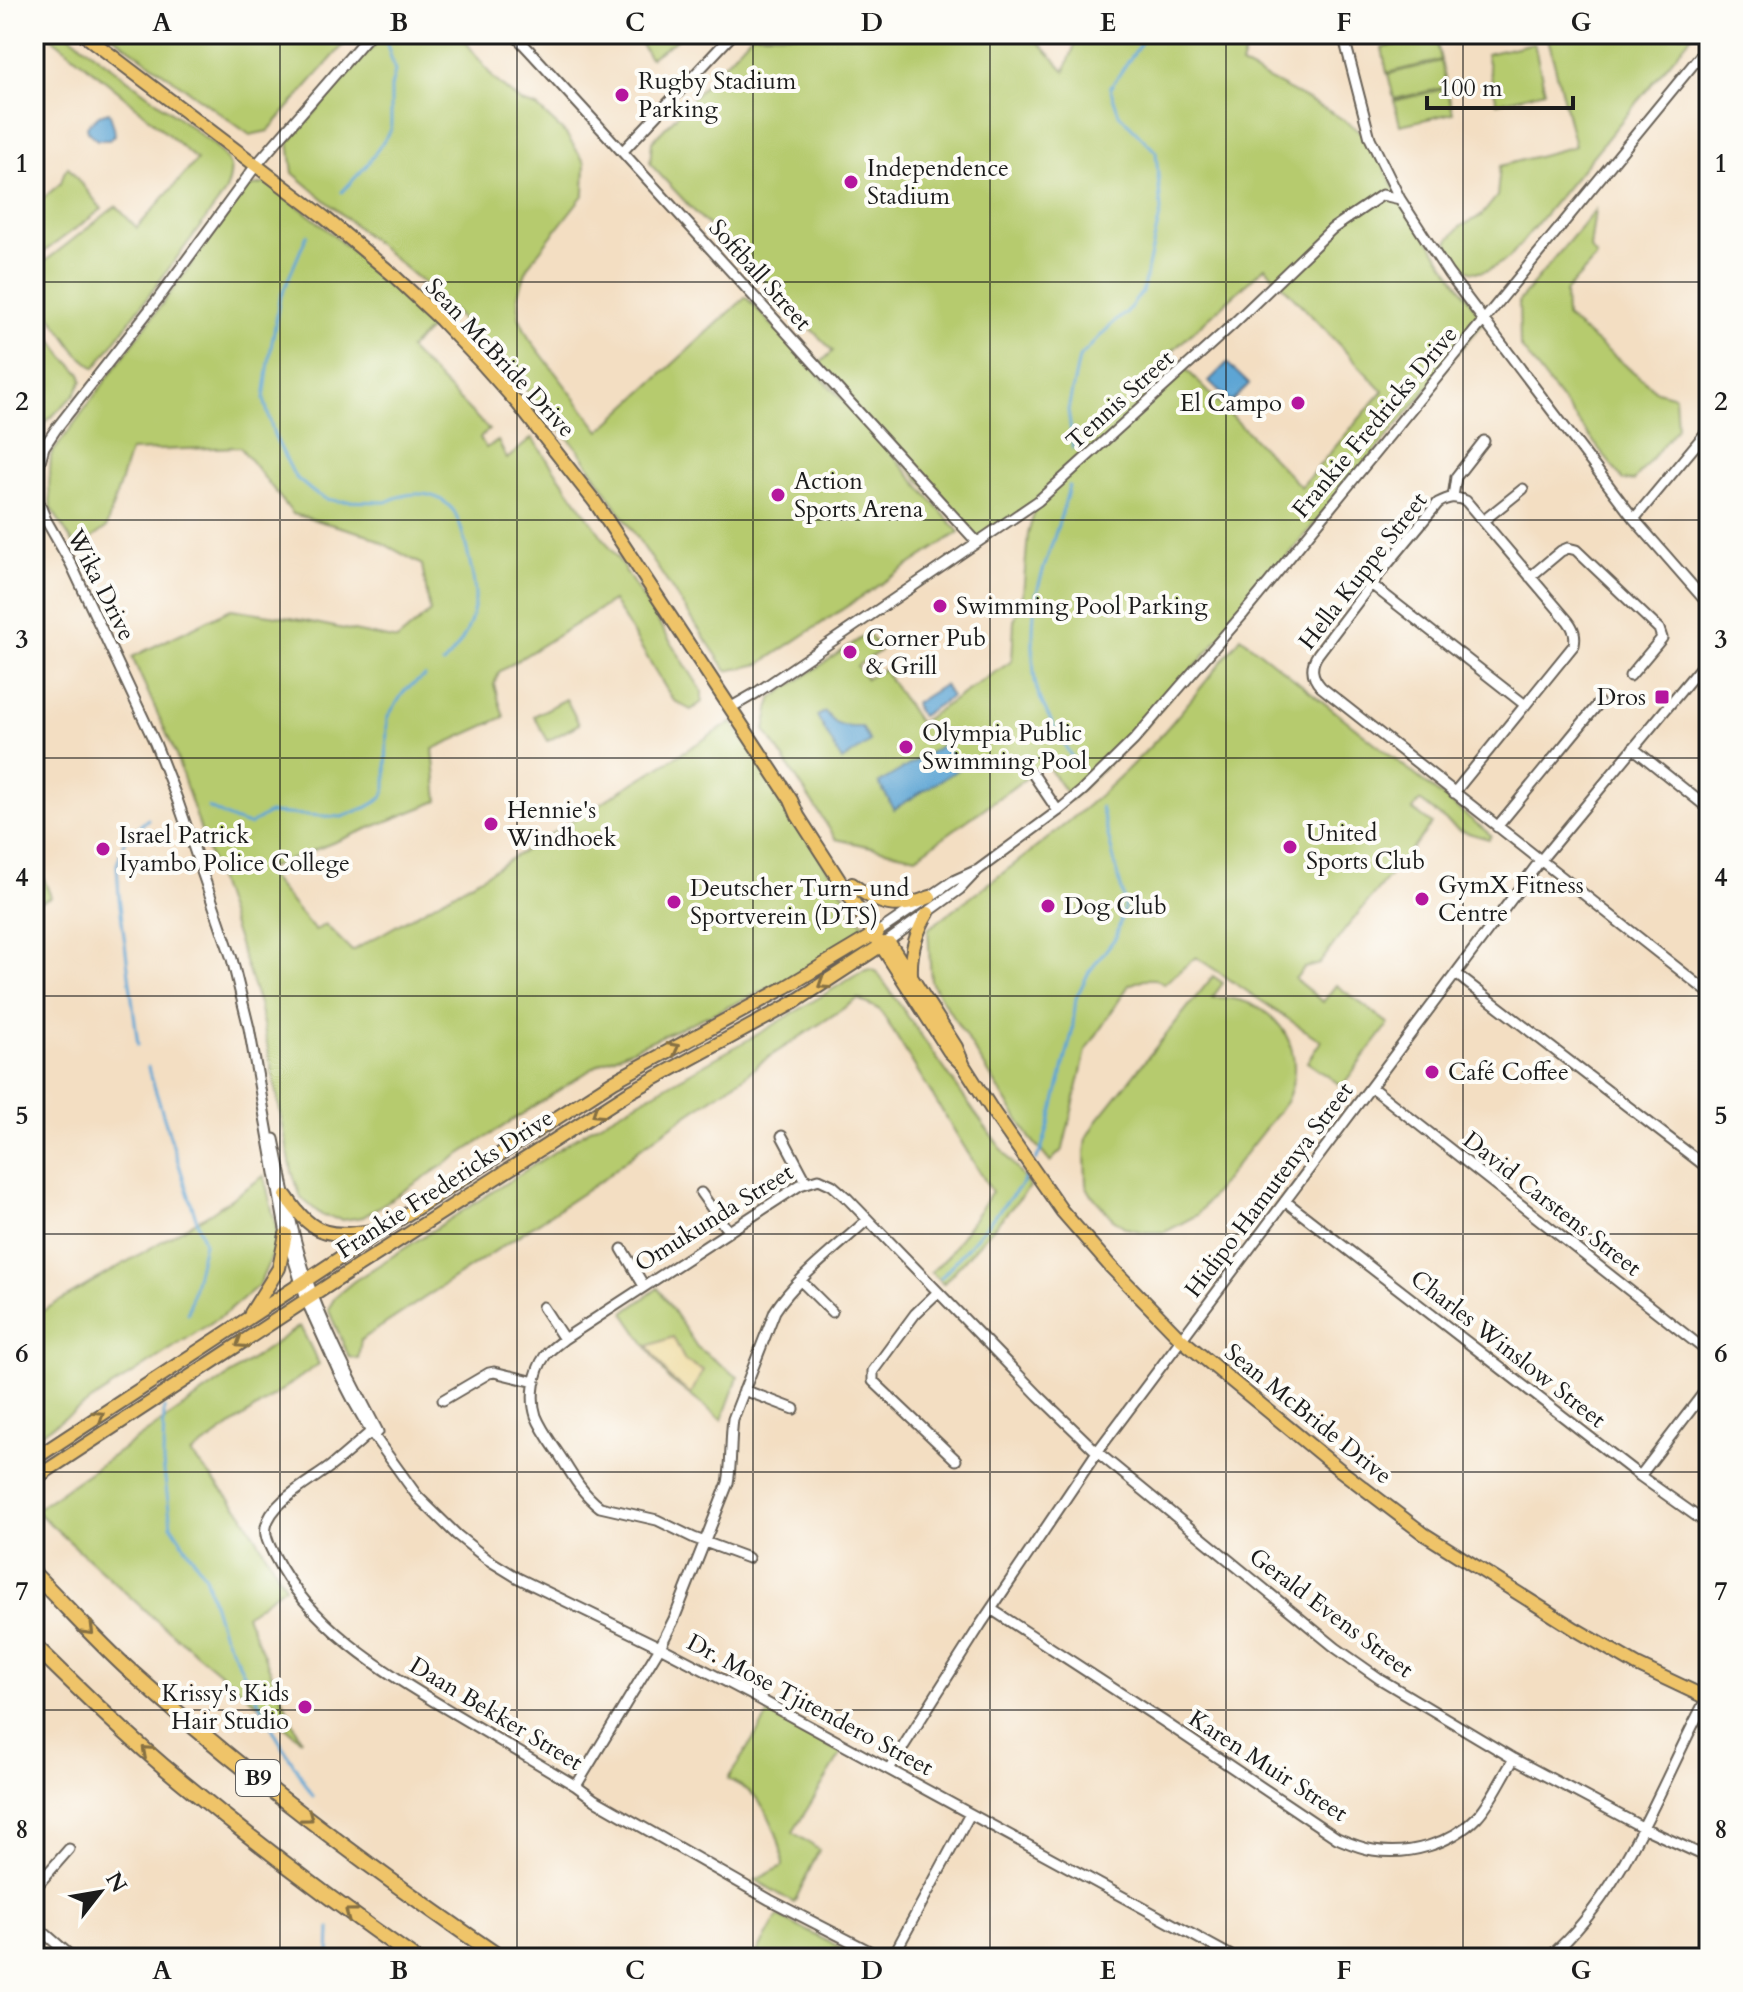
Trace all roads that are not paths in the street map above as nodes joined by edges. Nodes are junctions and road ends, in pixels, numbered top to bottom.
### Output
1 (83, 34) edge
2 (90, 34) edge
3 (370, 34) edge
4 (514, 34) edge
5 (733, 34) edge
6 (1343, 34) edge
7 (1709, 45) edge
8 (100, 47) junction
9 (623, 151) junction
10 (257, 164) junction
11 (1400, 199) junction
12 (1484, 321) junction
13 (1709, 429) edge
14 (1484, 441) dead end
15 (1523, 489) dead end
16 (1453, 497) junction
17 (1634, 519) junction
18 (1483, 521) junction
19 (977, 542) junction
20 (1530, 577) junction
21 (1371, 584) junction
22 (1709, 605) edge
23 (1709, 657) edge
24 (1630, 676) dead end
25 (1599, 703) dead end
26 (1524, 704) junction
27 (730, 708) junction
28 (1633, 748) junction
29 (1033, 774) dead end
30 (1454, 793) junction
31 (791, 800) junction
32 (1709, 809) edge
33 (1058, 811) junction
34 (1497, 827) junction
35 (1540, 861) junction
36 (978, 870) junction
37 (852, 884) junction
38 (930, 897) junction
39 (928, 913) junction
40 (881, 938) junction
41 (1456, 974) junction
42 (911, 975) junction
43 (1709, 993) edge
44 (964, 1066) junction
45 (257, 1074) junction
46 (1371, 1087) junction
47 (782, 1136) dead end
48 (1709, 1169) edge
49 (806, 1181) junction
50 (701, 1193) dead end
51 (286, 1196) junction
52 (1285, 1201) junction
53 (867, 1220) junction
54 (384, 1229) junction
55 (728, 1231) junction
56 (286, 1234) junction
57 (622, 1249) dead end
58 (801, 1281) junction
59 (304, 1282) junction
60 (644, 1286) junction
61 (938, 1292) junction
62 (310, 1298) junction
63 (543, 1307) dead end
64 (832, 1312) dead end
65 (247, 1319) junction
66 (564, 1339) junction
67 (1181, 1339) junction
68 (1709, 1353) edge
69 (535, 1382) junction
70 (1709, 1386) edge
71 (744, 1390) junction
72 (443, 1400) dead end
73 (794, 1409) dead end
74 (373, 1430) junction
75 (1097, 1452) junction
76 (34, 1459) edge
77 (956, 1460) dead end
78 (1640, 1476) junction
79 (34, 1479) edge
80 (1709, 1525) edge
81 (704, 1540) junction
82 (748, 1558) dead end
83 (34, 1574) edge
84 (991, 1609) junction
85 (34, 1645) edge
86 (660, 1647) junction
87 (1708, 1697) edge
88 (1514, 1759) junction
89 (889, 1769) junction
90 (576, 1786) junction
91 (970, 1814) junction
92 (1642, 1827) junction
93 (69, 1849) dead end
94 (1709, 1858) edge
95 (34, 1889) edge
96 (34, 1924) edge
97 (73, 1958) edge
98 (414, 1958) edge
99 (501, 1958) edge
100 (883, 1958) edge
101 (892, 1958) edge
102 (1235, 1958) edge
103 (1548, 1958) edge

1 - 8 main road, Sean McBride Drive
2 - 8 main road
3 - 10 street, Wika Drive
4 - 9 street, Softball Street
5 - 9 street
6 - 11 street
7 - 12 street, Frankie Fredricks Drive
8 - 10 main road, Sean McBride Drive
9 - 19 street, Softball Street
10 - 27 main road, Sean McBride Drive
10 - 45 street, Wika Drive
11 - 12 street
11 - 19 street, Tennis Street
12 - 17 street
12 - 33 street, Frankie Fredricks Drive
13 - 17 street
14 - 16 street
15 - 18 street
16 - 18 street, Hella Kuppe Street
16 - 21 street, Hella Kuppe Street
17 - 22 street
18 - 20 street, Hella Kuppe Street
19 - 27 street, Tennis Street
20 - 24 street
20 - 26 street, Hella Kuppe Street
21 - 26 street
21 - 30 street, Hella Kuppe Street
23 - 28 street, Hidipo Hamutenya Street
25 - 34 street
26 - 30 street, Hella Kuppe Street
27 - 31 main road, Sean McBride Drive
28 - 32 street
28 - 35 street, Hidipo Hamutenya Street
29 - 33 street
30 - 34 street, Hella Kuppe Street
31 - 37 main road, Sean McBride Drive
31 - 40 main road, Sean McBride Drive
33 - 36 street, Frankie Fredricks Drive
34 - 35 street, Hella Kuppe Street
35 - 41 street, Hidipo Hamutenya Street
35 - 43 street, Hella Kuppe Street
36 - 38 street, Frankie Fredricks Drive
36 - 39 street, Frankie Fredricks Drive
37 - 38 main road
37 - 40 main road, Sean McBride Drive
38 - 40 street, Frankie Fredricks Drive
39 - 40 street, Frankie Fredricks Drive
39 - 42 main road
40 - 42 main road, Sean McBride Drive
40 - 44 main road, Sean McBride Drive
54 -> 40 main road, Frankie Fredericks Drive
40 -> 62 main road, Frankie Fredericks Drive
41 - 46 street, Hidipo Hamutenya Street
41 - 48 street
42 - 44 main road, Sean McBride Drive
44 - 67 main road, Sean McBride Drive
45 - 51 street, Wika Drive
45 - 56 street, Wika Drive
46 - 52 street, Hidipo Hamutenya Street
46 - 68 street, David Carstens Street
47 - 49 street
49 - 53 street, Omukunda Street
49 - 55 street, Omukunda Street
50 - 55 street
51 - 54 main road
51 - 59 street, Wika Drive
52 - 67 street, Hidipo Hamutenya Street
52 - 78 street, Charles Winslow Street
53 - 58 street
53 - 61 street, Omukunda Street
54 - 59 main road, Frankie Fredericks Drive
55 - 60 street, Omukunda Street
56 - 59 street, Wika Drive
56 - 65 main road
57 - 60 street
58 - 64 street
58 - 71 street
59 - 62 street, Dr. Mose Tjitendero Street
59 - 65 main road, Frankie Fredericks Drive
60 - 66 street, Omukunda Street
61 - 75 street, Omukunda Street
61 - 77 street
62 - 74 street, Dr. Mose Tjitendero Street
62 -> 79 main road, Frankie Fredericks Drive
63 - 66 street
76 -> 65 main road, Frankie Fredericks Drive
66 - 69 street, Omukunda Street
67 - 75 street, Hidipo Hamutenya Street
67 - 87 main road, Sean McBride Drive
69 - 72 street
69 - 81 street
70 - 78 street
71 - 73 street
71 - 81 street
74 - 86 street, Dr. Mose Tjitendero Street
74 - 90 street, Daan Bekker Street
75 - 84 street, Hidipo Hamutenya Street
75 - 88 street, Gerald Evens Street
78 - 80 street, Charles Winslow Street
81 - 82 street
81 - 86 street
83 -> 99 highway, B9
84 - 88 street, Karen Muir Street
84 - 89 street, Hidipo Hamutenya Street
98 -> 85 highway, B9
86 - 89 street, Dr. Mose Tjitendero Street
86 - 90 street
87 - 92 street
88 - 92 street, Gerald Evens Street
89 - 91 street, Dr. Mose Tjitendero Street
90 - 100 street, Daan Bekker Street
91 - 101 street
91 - 102 street, Dr. Mose Tjitendero Street
92 - 94 street
92 - 103 street
93 - 95 street
96 - 97 street

